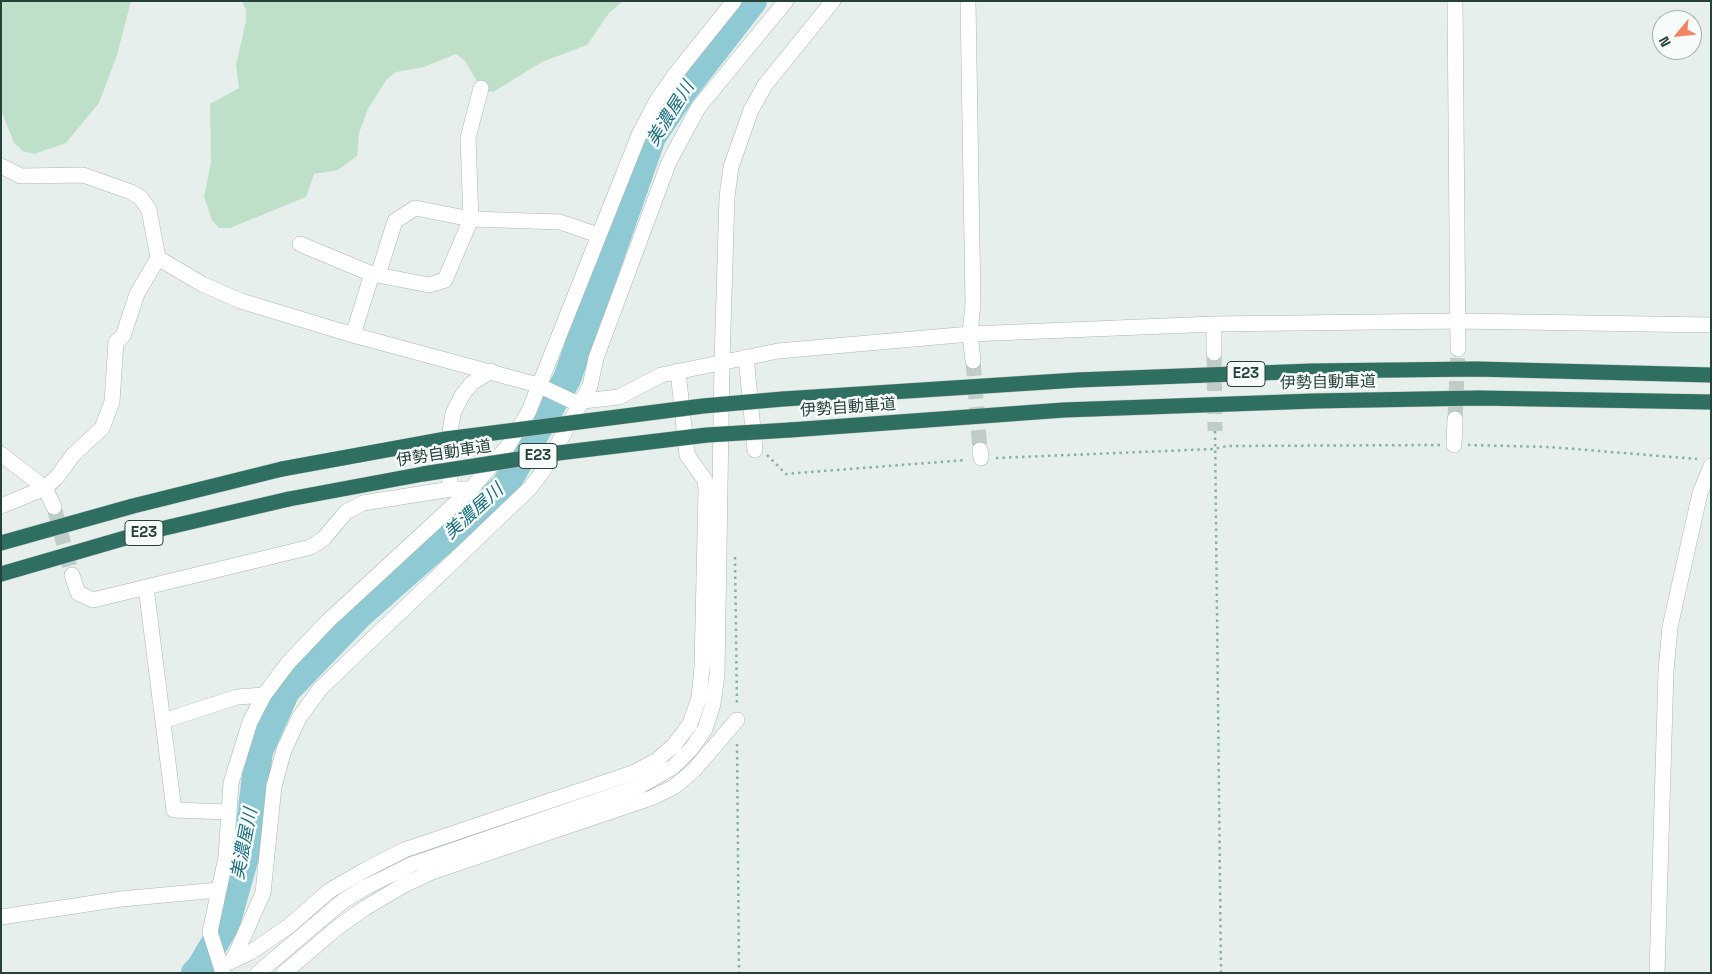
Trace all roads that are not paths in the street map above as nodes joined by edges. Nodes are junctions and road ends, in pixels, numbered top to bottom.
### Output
1 (734, 1) edge
2 (786, 1) edge
3 (833, 1) edge
4 (968, 1) edge
5 (1455, 1) edge
6 (481, 88) dead end
7 (1, 166) edge
8 (471, 219) junction
9 (598, 235) junction
10 (300, 244) dead end
11 (158, 258) junction
12 (375, 274) junction
13 (1458, 321) junction
14 (1214, 324) junction
15 (1711, 325) edge
16 (970, 334) junction
17 (353, 335) junction
18 (1458, 349) tunnel mouth
19 (1214, 353) tunnel mouth
20 (746, 357) junction
21 (722, 361) junction
22 (972, 361) tunnel mouth
23 (491, 371) junction
24 (678, 371) junction
25 (1711, 375) edge
26 (542, 387) junction
27 (1631, 399) junction
28 (578, 401) junction
29 (1711, 402) edge
30 (1711, 412) edge
31 (1455, 419) tunnel mouth
32 (1454, 444) dead end
33 (755, 450) road end
34 (1, 454) edge
35 (1711, 466) edge
36 (46, 488) junction
37 (471, 489) junction
38 (451, 490) junction
39 (1, 506) edge
40 (54, 507) tunnel mouth
41 (1, 543) edge
42 (1, 574) edge
43 (72, 576) tunnel mouth
44 (146, 587) junction
45 (264, 695) junction
46 (737, 720) road end
47 (163, 721) junction
48 (228, 812) junction
49 (218, 890) junction
50 (1, 917) edge
51 (226, 966) edge
52 (258, 973) edge
53 (284, 973) edge
54 (1657, 973) edge

1 - 9 street
2 - 28 street
3 - 21 street
4 - 16 street
5 - 13 street
6 - 8 street
7 - 11 street
8 - 9 street
8 - 12 street
8 - 12 street
9 - 26 street
10 - 12 street
11 - 17 street
11 - 36 street
12 - 17 street
13 - 14 street
13 - 15 street
13 - 18 street
14 - 16 street
14 - 19 street
16 - 20 street
16 - 22 street
17 - 23 street
20 - 21 street
20 - 33 street
21 - 24 street
21 - 52 street
23 - 26 street
23 - 38 street
24 - 28 street
24 - 51 street
25 - 41 highway, 伊勢自動車道 / E23, bridge
26 - 28 street
26 - 37 street
27 - 29 highway, 伊勢自動車道 / E23
27 - 30 highway
27 - 42 highway, 伊勢自動車道 / E23, bridge
28 - 51 street
31 - 32 street
34 - 36 street
35 - 54 street
36 - 39 street
36 - 40 street
37 - 38 street
37 - 45 street
38 - 44 street
43 - 44 street
44 - 47 street
45 - 47 street
45 - 48 street
46 - 53 street
47 - 48 street
48 - 49 street
49 - 50 street
49 - 51 street

